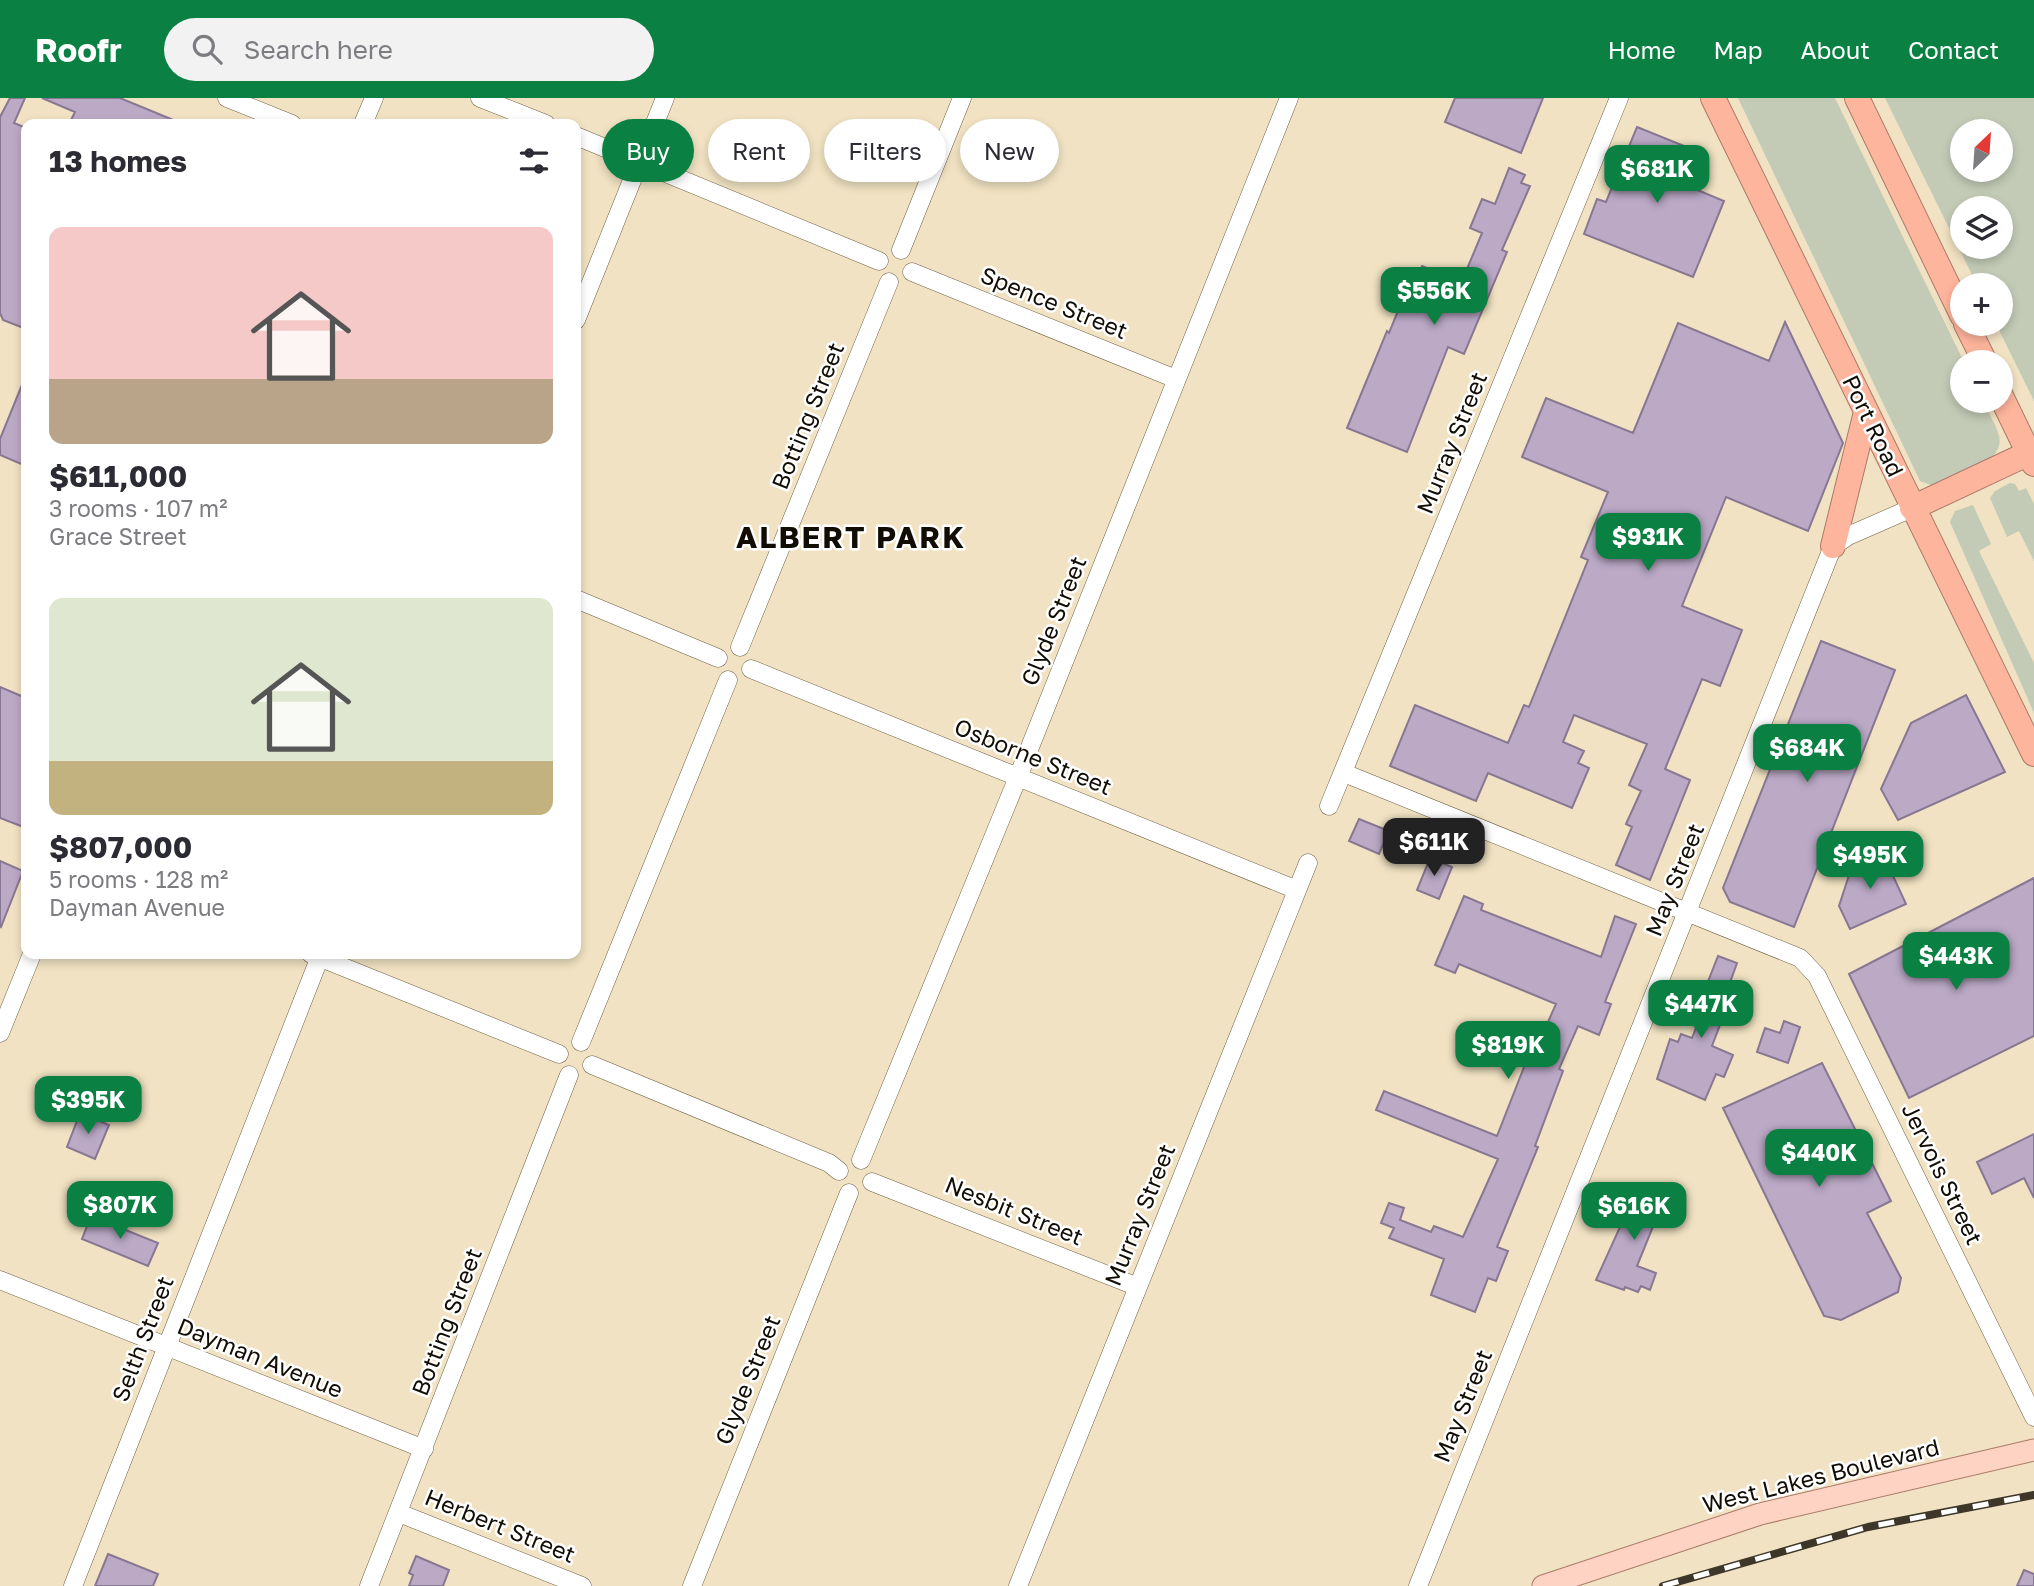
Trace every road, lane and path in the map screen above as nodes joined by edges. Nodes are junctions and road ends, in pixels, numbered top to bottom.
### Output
1 (228, 98) edge
2 (374, 98) edge
3 (480, 98) edge
4 (665, 98) edge
5 (962, 98) edge
6 (1289, 98) edge
7 (1713, 98) edge
8 (1857, 98) edge
9 (1614, 100) edge
10 (280, 119) edge
11 (365, 119) edge
12 (533, 119) edge
13 (657, 119) edge
14 (581, 138) edge
15 (602, 147) edge
16 (632, 182) edge
17 (688, 182) edge
18 (901, 250) junction
19 (879, 261) junction
20 (912, 272) junction
21 (889, 282) junction
22 (1950, 290) edge
23 (581, 308) edge
24 (1177, 379) junction
25 (1866, 412) junction
26 (2010, 413) edge
27 (2032, 456) edge
28 (1912, 508) junction
29 (1833, 546) junction
30 (581, 601) edge
31 (740, 647) junction
32 (718, 658) junction
33 (751, 670) junction
34 (728, 680) junction
35 (2034, 754) edge
36 (1344, 773) junction
37 (1018, 778) junction
38 (1329, 806) dead end
39 (1308, 863) dead end
40 (1297, 890) junction
41 (1688, 913) junction
42 (30, 959) edge
43 (315, 959) edge
44 (327, 959) edge
45 (0, 1033) edge
46 (581, 1042) junction
47 (559, 1054) junction
48 (592, 1065) junction
49 (569, 1075) junction
50 (861, 1160) junction
51 (839, 1171) junction
52 (873, 1182) junction
53 (849, 1192) junction
54 (0, 1280) edge
55 (1138, 1287) junction
56 (166, 1347) junction
57 (2034, 1417) edge
58 (424, 1449) junction
59 (2034, 1450) edge
60 (399, 1513) junction
61 (72, 1586) edge
62 (369, 1586) edge
63 (582, 1586) edge
64 (692, 1586) edge
65 (1018, 1586) edge
66 (1418, 1586) edge
67 (1543, 1586) edge

1 - 10 street
2 - 11 street
3 - 12 street
4 - 13 street
5 - 18 street
6 - 24 street, Glyde Street
7 - 25 highway, Port Road
8 - 22 highway
9 - 36 street, Murray Street
14 - 15 street
16 - 23 street
17 - 19 street
18 - 19 street
18 - 20 street
19 - 21 street
20 - 21 street
20 - 24 street, Spence Street
21 - 31 street, Botting Street
24 - 37 street, Glyde Street
25 - 28 highway, Port Road
25 - 29 highway
26 - 27 highway
27 - 28 highway
28 - 29 street
28 - 35 highway, Port Road
29 - 41 street, May Street
30 - 32 street
31 - 32 street
31 - 33 street
32 - 34 street
33 - 34 street
33 - 37 street, Osborne Street
34 - 46 street
36 - 38 street, Murray Street
36 - 41 street
37 - 40 street, Osborne Street
37 - 50 street, Glyde Street
39 - 40 street, Murray Street
40 - 55 street, Murray Street
41 - 57 street, Jervois Street
41 - 66 street, May Street
42 - 45 street
43 - 56 street, Selth Street
44 - 47 street
46 - 47 street
46 - 48 street
47 - 49 street
48 - 49 street
48 - 51 street
49 - 58 street, Botting Street
50 - 51 street
50 - 52 street
51 - 53 street
52 - 53 street
52 - 55 street, Nesbit Street
53 - 64 street, Glyde Street
54 - 56 street, Dayman Avenue
55 - 65 street, Murray Street
56 - 58 street, Dayman Avenue
56 - 61 street, Selth Street
58 - 60 street, Botting Street
59 - 67 main road, West Lakes Boulevard
60 - 62 street, Botting Street
60 - 63 street, Herbert Street

